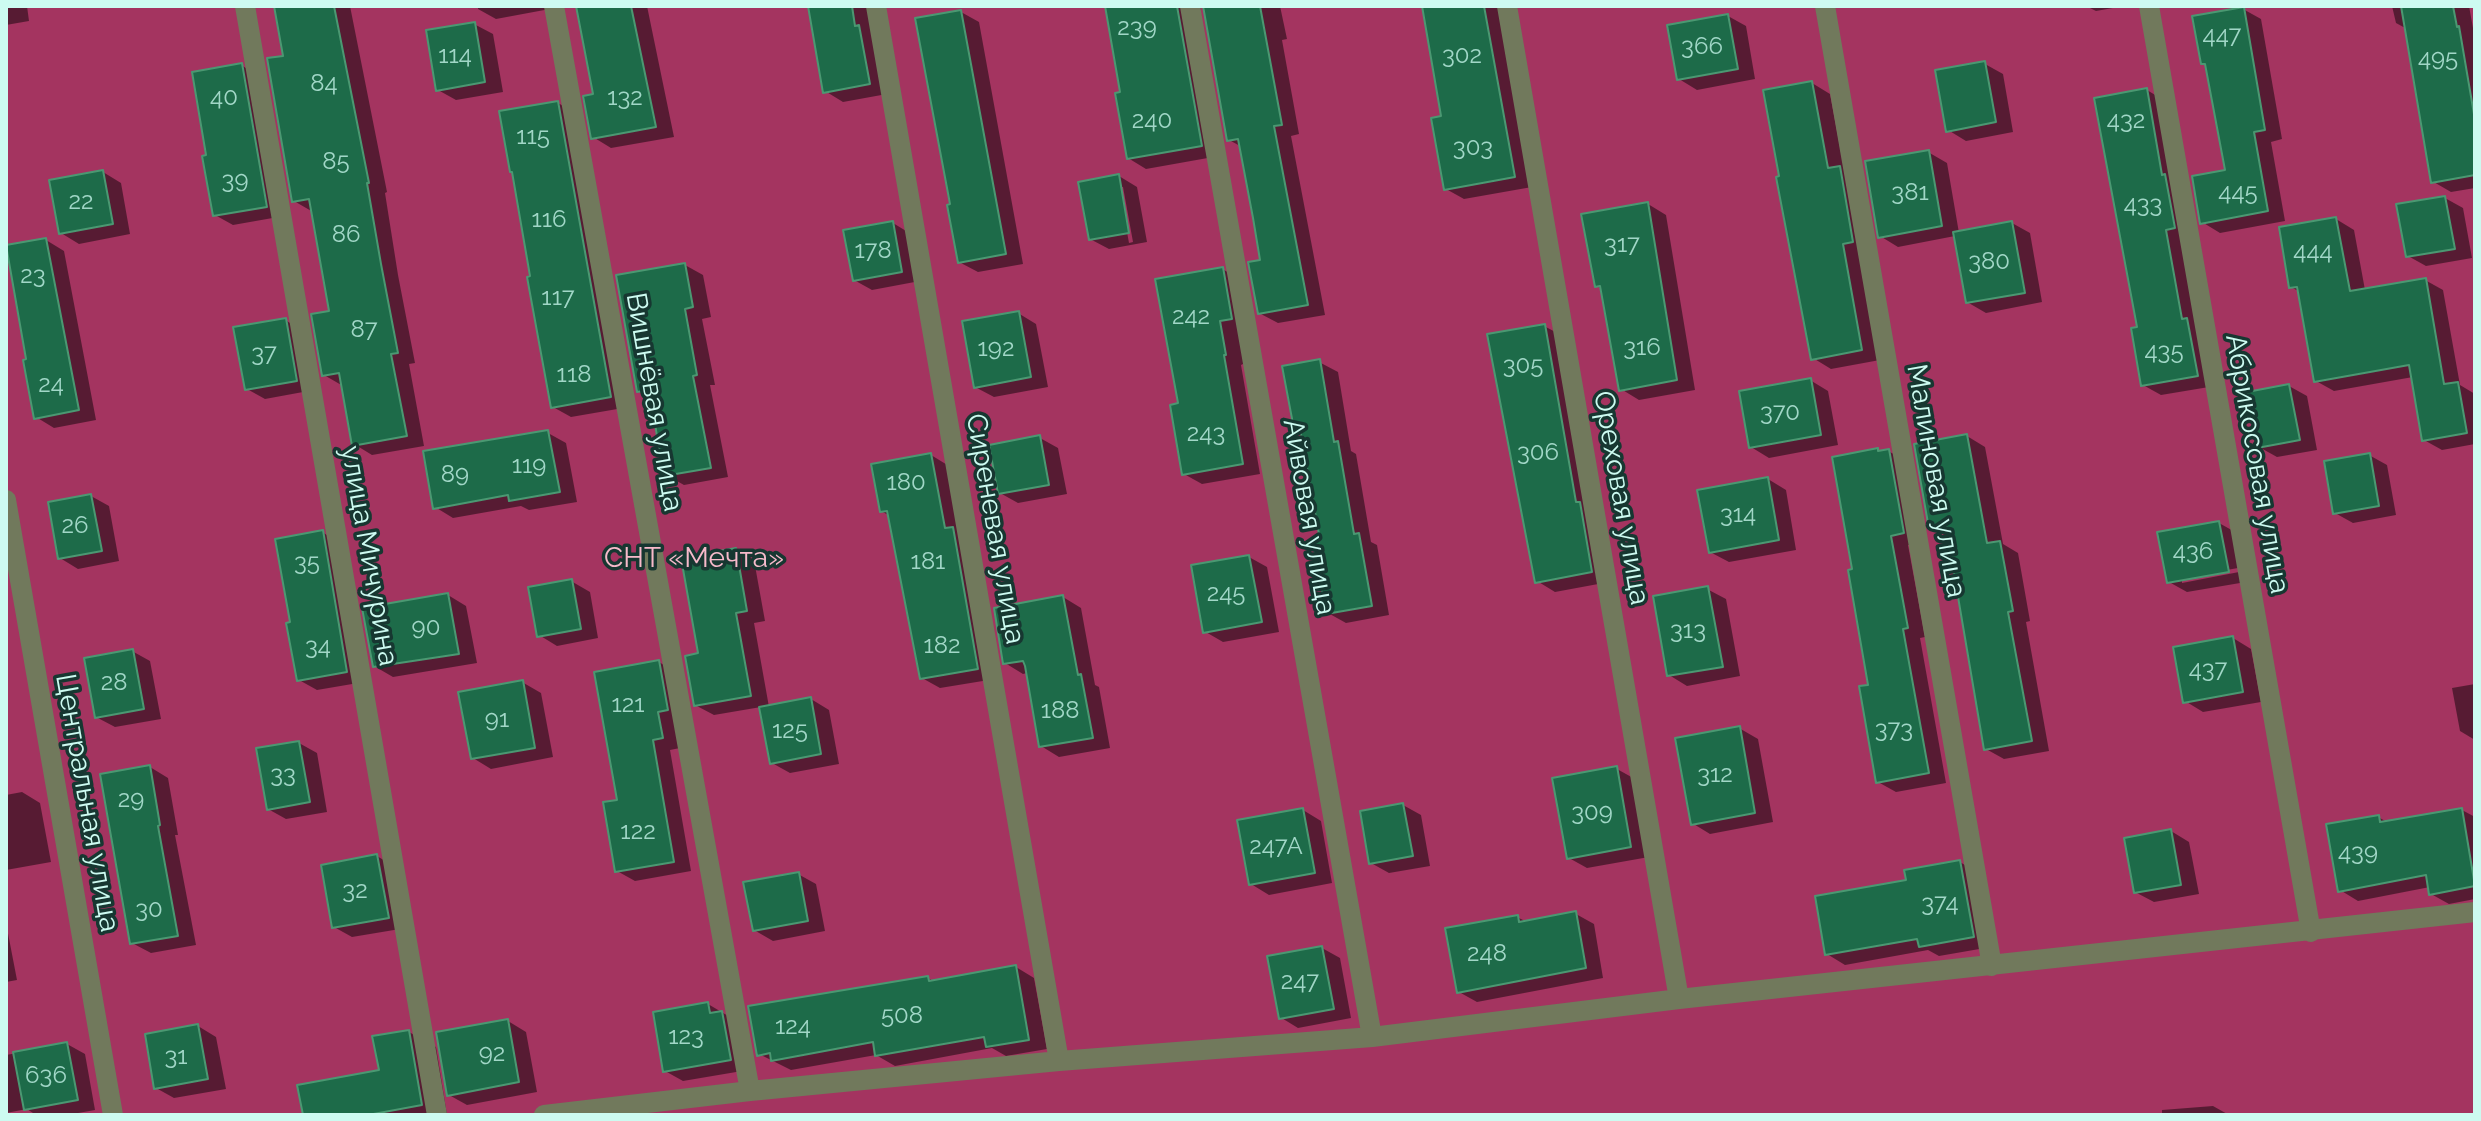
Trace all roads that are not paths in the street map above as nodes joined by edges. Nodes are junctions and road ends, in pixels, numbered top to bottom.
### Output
1 (245, 6) edge
2 (554, 6) edge
3 (876, 6) edge
4 (1190, 6) edge
5 (1507, 6) edge
6 (1825, 6) edge
7 (2149, 6) edge
8 (6, 500) edge
9 (2475, 912) edge
10 (2311, 932) junction
11 (1992, 966) junction
12 (1679, 999) junction
13 (1372, 1037) junction
14 (1059, 1061) junction
15 (750, 1091) junction
16 (113, 1115) edge
17 (437, 1115) edge
18 (544, 1115) edge

1 - 17 street, улица Мичурина
2 - 15 street, Вишнёвая улица
3 - 14 street, Сиреневая улица
4 - 13 street, Айвовая улица
5 - 12 street, Ореховая улица
6 - 11 street, Малиновая улица
7 - 10 street, Абрикосовая улица
8 - 16 street, Центральная улица
9 - 10 street
10 - 11 street
11 - 12 street
12 - 13 street
13 - 14 street
14 - 15 street
15 - 18 street

